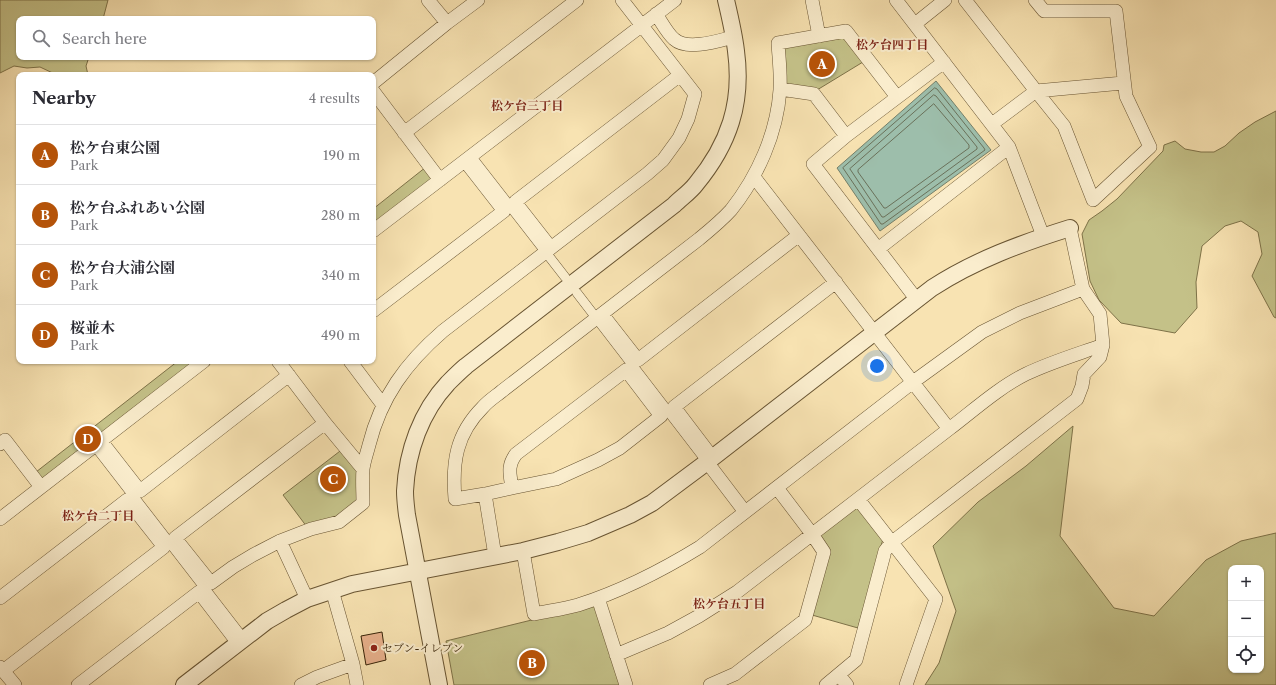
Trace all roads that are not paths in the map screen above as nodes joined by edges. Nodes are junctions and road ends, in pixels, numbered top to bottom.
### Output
1 (428, 0) edge
2 (478, 0) edge
3 (577, 0) edge
4 (622, 0) edge
5 (675, 0) edge
6 (726, 0) edge
7 (812, 0) edge
8 (896, 0) edge
9 (945, 0) edge
10 (966, 0) edge
11 (1035, 0) edge
12 (656, 14) junction
13 (447, 23) junction
14 (915, 24) junction
15 (641, 25) junction
16 (819, 36) junction
17 (734, 37) junction
18 (944, 62) junction
19 (680, 75) junction
20 (376, 81) edge
21 (1124, 83) junction
22 (780, 90) junction
23 (1036, 91) junction
24 (376, 96) edge
25 (897, 97) junction
26 (992, 124) junction
27 (404, 133) junction
28 (846, 136) junction
29 (1009, 147) junction
30 (468, 158) junction
31 (754, 176) junction
32 (440, 180) junction
33 (1070, 228) joint
34 (376, 230) edge
35 (799, 235) junction
36 (1043, 236) junction
37 (878, 249) junction
38 (548, 250) junction
39 (565, 277) dead end
40 (836, 282) junction
41 (1083, 289) junction
42 (577, 292) dead end
43 (917, 300) junction
44 (376, 309) edge
45 (599, 316) junction
46 (874, 332) junction
47 (1103, 345) junction
48 (200, 364) edge
49 (280, 364) edge
50 (352, 364) edge
51 (289, 375) junction
52 (913, 382) junction
53 (383, 405) junction
54 (325, 423) junction
55 (949, 429) junction
56 (97, 443) junction
57 (0, 444) edge
58 (710, 459) junction
59 (364, 469) junction
60 (41, 486) junction
61 (512, 488) junction
62 (776, 488) junction
63 (485, 494) junction
64 (858, 499) junction
65 (745, 512) junction
66 (0, 519) edge
67 (812, 534) junction
68 (280, 541) junction
69 (892, 543) junction
70 (523, 551) junction
71 (495, 556) junction
72 (417, 570) junction
73 (332, 590) junction
74 (0, 598) edge
75 (598, 598) junction
76 (307, 599) junction
77 (241, 641) junction
78 (616, 654) junction
79 (353, 664) junction
80 (2, 669) edge
81 (843, 680) edge
82 (15, 685) edge
83 (78, 685) edge
84 (184, 685) edge
85 (301, 685) edge
86 (357, 685) edge
87 (439, 685) edge
88 (626, 685) edge
89 (710, 685) edge
90 (826, 685) edge
91 (906, 685) edge

1 - 13 street
2 - 13 street
3 - 27 street
4 - 15 street
5 - 12 street
6 - 17 street
7 - 16 street
8 - 14 street
9 - 14 street
10 - 23 street
11 - 21 street
12 - 15 street
12 - 17 street
13 - 20 street
14 - 18 street
15 - 19 street
15 - 30 street
16 - 22 street
16 - 25 street
17 - 72 street
18 - 25 street
18 - 26 street
19 - 38 street
19 - 38 street
21 - 23 street
21 - 23 street
22 - 28 street
22 - 31 street
23 - 26 street
24 - 27 street
25 - 28 street
26 - 29 street
27 - 32 street
28 - 37 street
29 - 36 street
29 - 37 street
30 - 32 street
30 - 38 street
30 - 44 street
31 - 35 street
31 - 45 street
32 - 34 street
33 - 36 street
33 - 41 street
35 - 40 street
35 - 45 street
36 - 43 street
37 - 43 street
38 - 39 street
38 - 53 street
40 - 46 street
40 - 58 street
41 - 47 street
41 - 52 street
42 - 45 street
43 - 46 street
45 - 58 street
45 - 63 street
46 - 52 street
46 - 58 street
47 - 55 street
47 - 69 street
48 - 56 street
49 - 51 street
50 - 53 street
51 - 54 street
51 - 56 street
52 - 55 street
52 - 62 street
53 - 59 street
54 - 59 street
54 - 68 street
55 - 64 street
56 - 60 street
56 - 77 street
57 - 60 street
58 - 65 street
58 - 70 street
59 - 68 street
60 - 66 street
61 - 61 street
61 - 63 street
62 - 65 street
62 - 67 street
63 - 71 street
64 - 67 street
64 - 69 street
65 - 75 street
67 - 78 street
67 - 89 street
68 - 76 street
69 - 81 street
69 - 91 street
70 - 71 street
70 - 75 street
71 - 72 street
72 - 73 street
72 - 87 street
73 - 76 street
73 - 79 street
74 - 80 street
75 - 78 street
76 - 77 street
77 - 83 street
77 - 84 street
78 - 88 street
79 - 85 street
79 - 86 street
80 - 82 street
81 - 90 street

